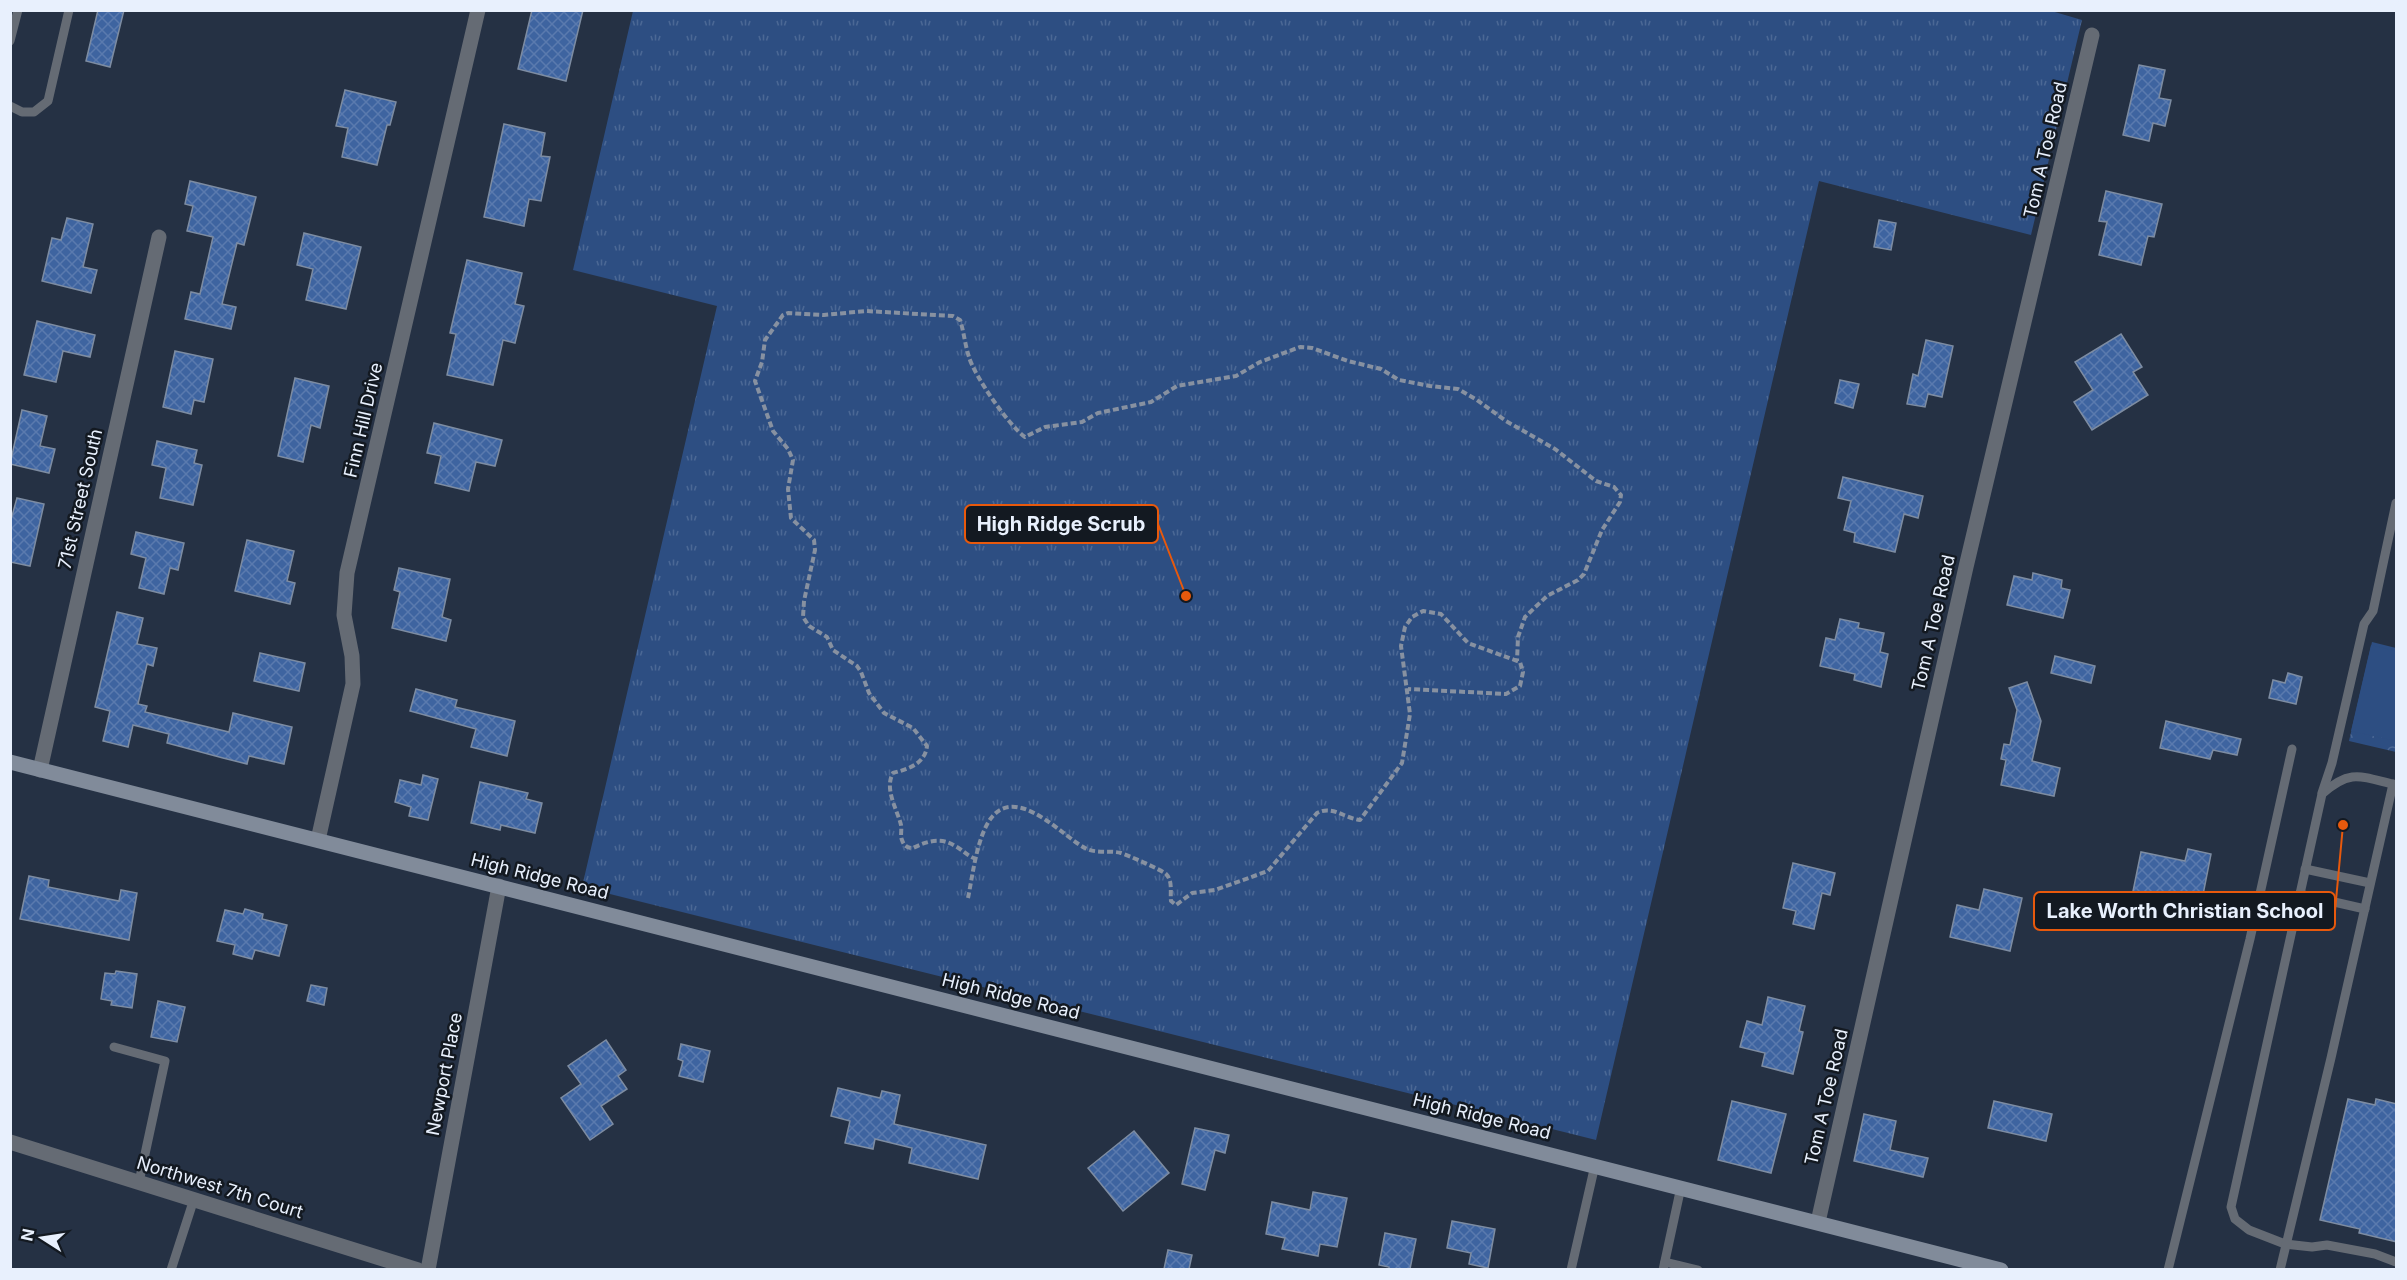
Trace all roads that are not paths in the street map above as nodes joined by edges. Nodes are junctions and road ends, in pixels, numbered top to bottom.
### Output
1 (18, 10) edge
2 (69, 10) edge
3 (478, 10) edge
4 (2092, 35) dead end
5 (10, 41) edge
6 (10, 106) edge
7 (159, 237) dead end
8 (2397, 503) edge
9 (2292, 749) dead end
10 (10, 762) edge
11 (40, 770) junction
12 (2395, 784) edge
13 (2322, 794) junction
14 (318, 840) junction
15 (2305, 869) junction
16 (2370, 883) junction
17 (499, 886) junction
18 (2299, 894) junction
19 (2365, 909) junction
20 (114, 1047) dead end
21 (10, 1142) edge
22 (1596, 1165) junction
23 (139, 1182) junction
24 (1681, 1187) junction
25 (194, 1199) junction
26 (1818, 1222) junction
27 (2285, 1244) junction
28 (2397, 1262) edge
29 (1664, 1266) edge
30 (171, 1269) edge
31 (418, 1269) edge
32 (428, 1269) edge
33 (1571, 1269) edge
34 (1698, 1269) edge
35 (2001, 1269) edge
36 (2168, 1269) edge
37 (2280, 1269) edge

1 - 5 lane
2 - 6 lane
3 - 14 street, Finn Hill Drive
4 - 26 street, Tom A Toe Road
7 - 11 street, 71st Street South
8 - 13 lane
9 - 36 lane
10 - 11 street, High Ridge Road
11 - 14 street, High Ridge Road
12 - 13 lane
12 - 16 lane
13 - 15 lane
14 - 17 street, High Ridge Road
15 - 16 lane
15 - 18 lane
16 - 19 lane
17 - 22 street, High Ridge Road
17 - 32 street, Newport Place
18 - 19 lane
18 - 27 lane
19 - 27 lane
20 - 23 lane
21 - 23 street, Northwest 7th Court
22 - 24 street, High Ridge Road
22 - 33 lane
23 - 25 street, Northwest 7th Court
24 - 26 street, High Ridge Road
24 - 29 lane
25 - 30 lane
25 - 31 street, Northwest 7th Court
26 - 35 street, High Ridge Road
27 - 28 lane
27 - 37 lane
29 - 34 lane

